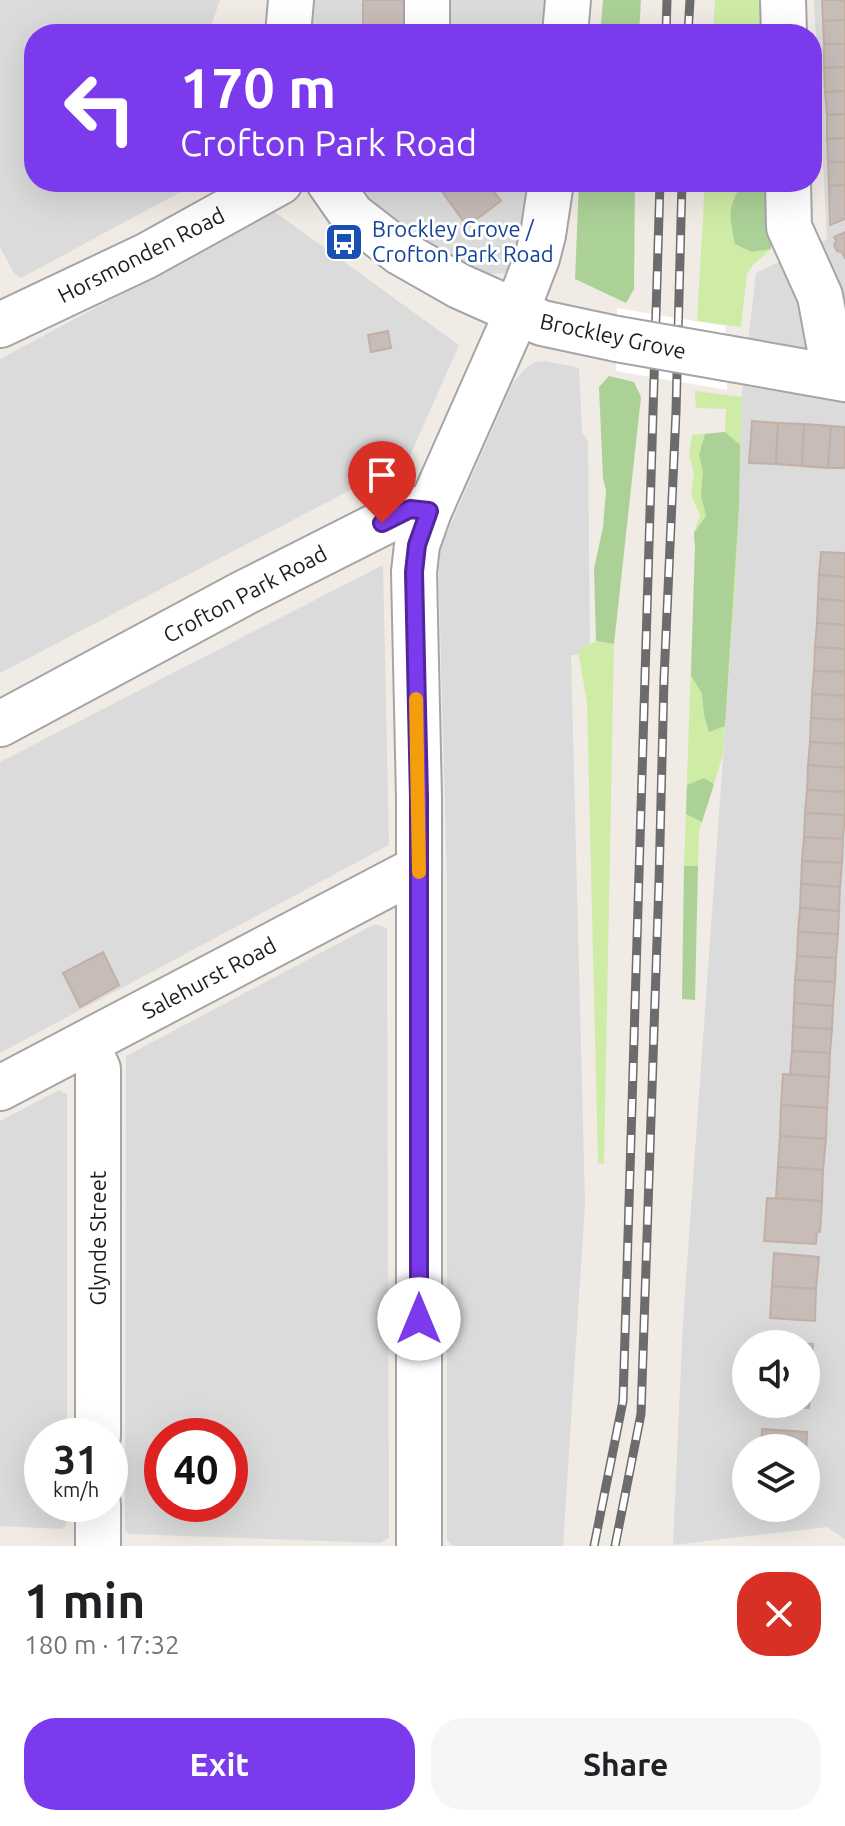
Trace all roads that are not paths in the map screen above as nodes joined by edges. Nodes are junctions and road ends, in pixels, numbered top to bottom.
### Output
1 (291, 0) edge
2 (427, 0) edge
3 (567, 0) edge
4 (783, 0) edge
5 (289, 24) edge
6 (427, 24) edge
7 (566, 24) edge
8 (784, 24) edge
9 (262, 192) edge
10 (336, 192) edge
11 (550, 192) edge
12 (788, 192) edge
13 (516, 313) junction
14 (1, 322) edge
15 (840, 378) edge
16 (429, 511) junction
17 (0, 724) edge
18 (419, 868) junction
19 (86, 1043) junction
20 (0, 1088) edge
21 (98, 1418) edge
22 (98, 1522) edge
23 (98, 1546) edge
24 (419, 1546) edge

1 - 5 street
2 - 6 street
3 - 7 street
4 - 8 street
9 - 14 street, Horsmonden Road
10 - 13 street, Brockley Grove
11 - 13 street
12 - 15 street
13 - 15 street, Brockley Grove, bridge
13 - 16 street
16 - 17 street, Crofton Park Road
16 - 18 street
18 - 19 street, Salehurst Road
18 - 24 street
19 - 20 street, Salehurst Road
19 - 21 street, Glynde Street
22 - 23 street

